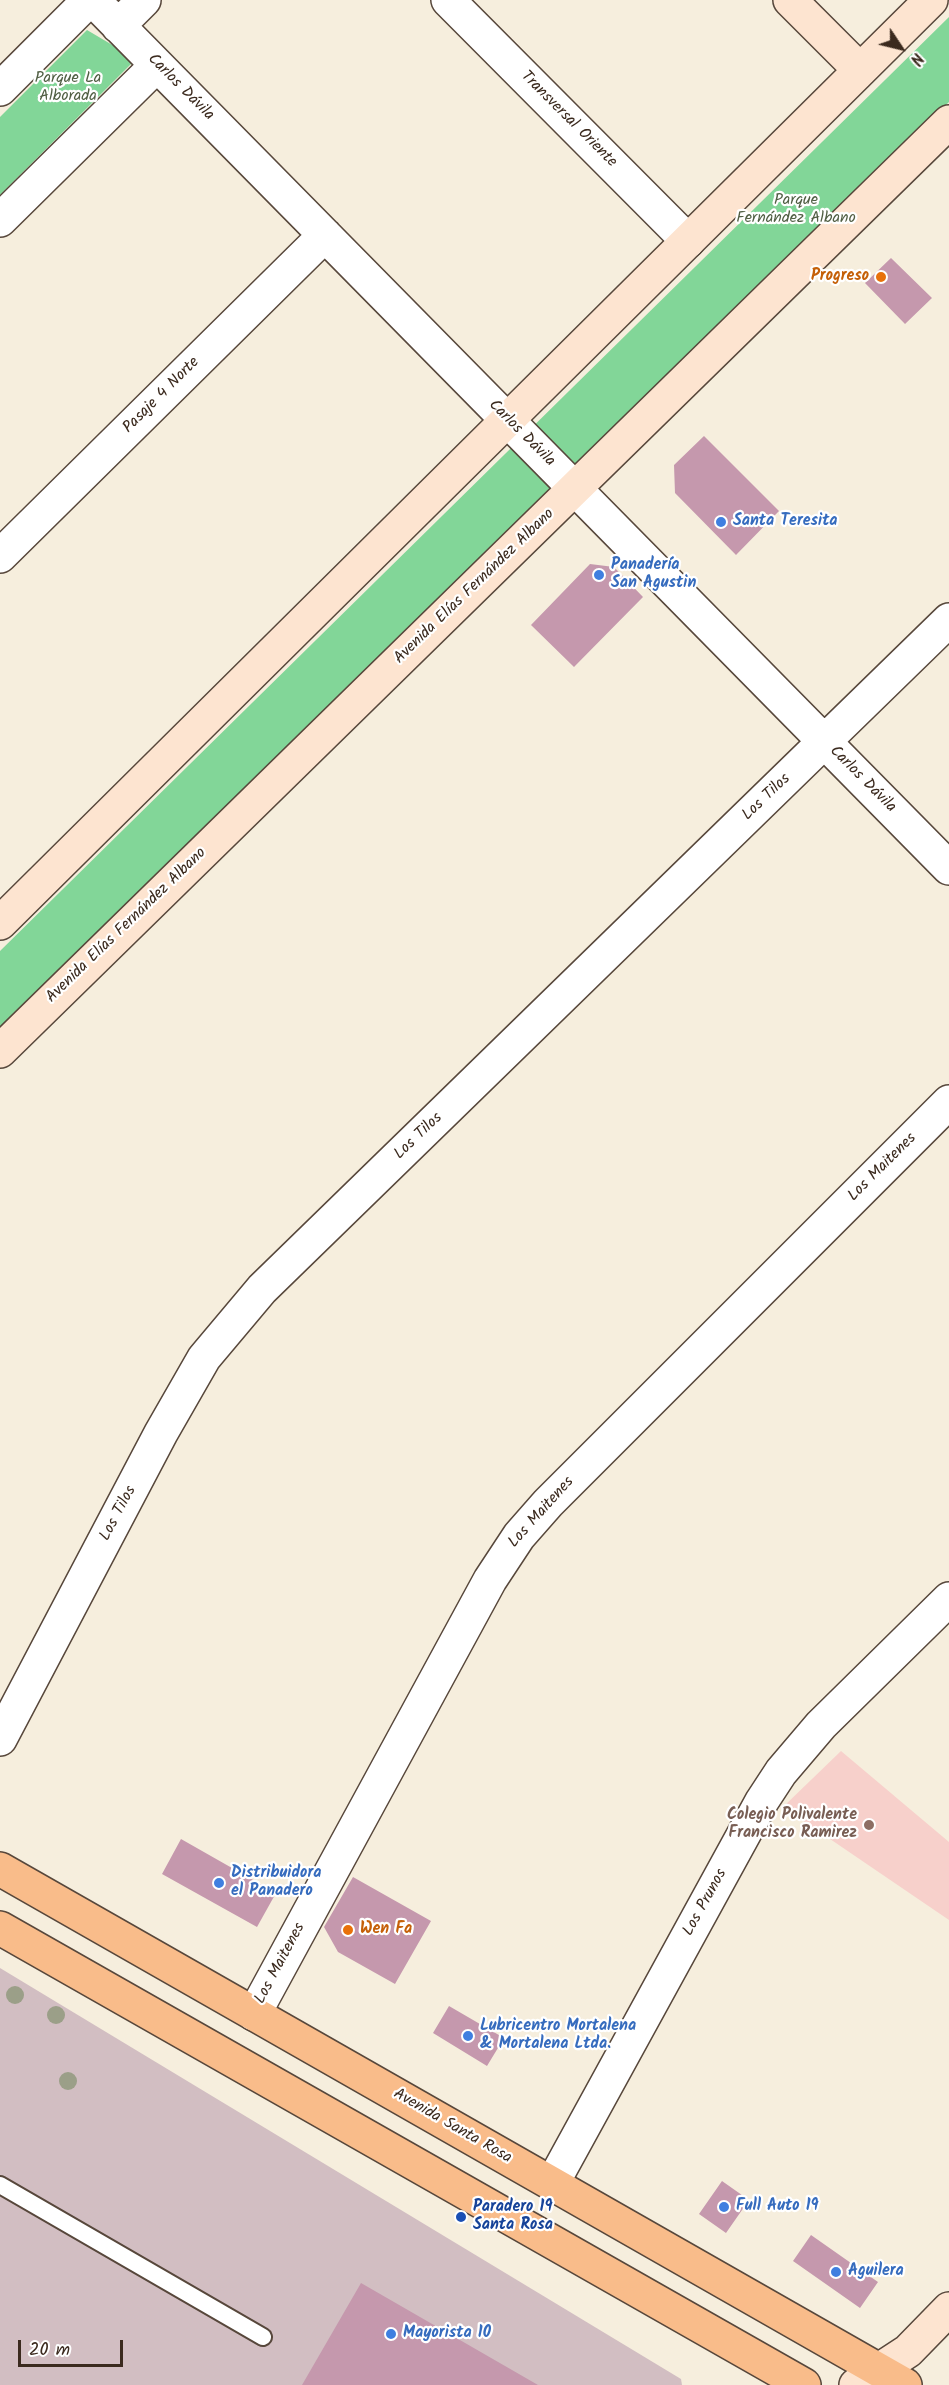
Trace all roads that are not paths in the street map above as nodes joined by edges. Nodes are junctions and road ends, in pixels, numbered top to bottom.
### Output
1 (91, 0) edge
2 (144, 0) edge
3 (448, 0) edge
4 (790, 0) edge
5 (932, 0) edge
6 (118, 26) junction
7 (157, 65) junction
8 (860, 70) junction
9 (0, 88) edge
10 (949, 122) edge
11 (0, 220) edge
12 (325, 235) junction
13 (688, 241) junction
14 (507, 419) junction
15 (576, 490) junction
16 (0, 556) edge
17 (949, 620) edge
18 (825, 743) junction
19 (949, 868) edge
20 (0, 923) edge
21 (0, 1052) edge
22 (949, 1102) edge
23 (949, 1599) edge
24 (0, 1739) edge
25 (0, 1869) edge
26 (0, 1928) edge
27 (254, 2013) junction
28 (552, 2184) junction
29 (0, 2185) edge
30 (949, 2309) edge
31 (263, 2337) dead end
32 (881, 2380) edge
33 (804, 2385) edge

1 - 6 street, Carlos Dávila
1 - 9 street
2 - 6 street
3 - 13 street, Transversal Oriente
4 - 8 main road
5 - 8 main road
6 - 7 street, Carlos Dávila
7 - 11 street
7 - 12 street, Carlos Dávila
8 - 13 main road
10 - 15 main road, Avenida Elías Fernández Albano
12 - 14 street, Carlos Dávila
12 - 16 street, Pasaje 4 Norte
13 - 14 main road
14 - 15 street, Carlos Dávila
14 - 20 main road
15 - 18 street, Carlos Dávila
15 - 21 main road, Avenida Elías Fernández Albano
17 - 18 street, Los Tilos
18 - 19 street, Carlos Dávila
18 - 24 street, Los Tilos
22 - 27 street, Los Maitenes
23 - 28 street, Los Prunos
25 - 27 main road, Avenida Santa Rosa
26 - 33 main road
27 - 28 main road, Avenida Santa Rosa
28 - 32 main road, Avenida Santa Rosa
29 - 31 lane
30 - 32 main road

